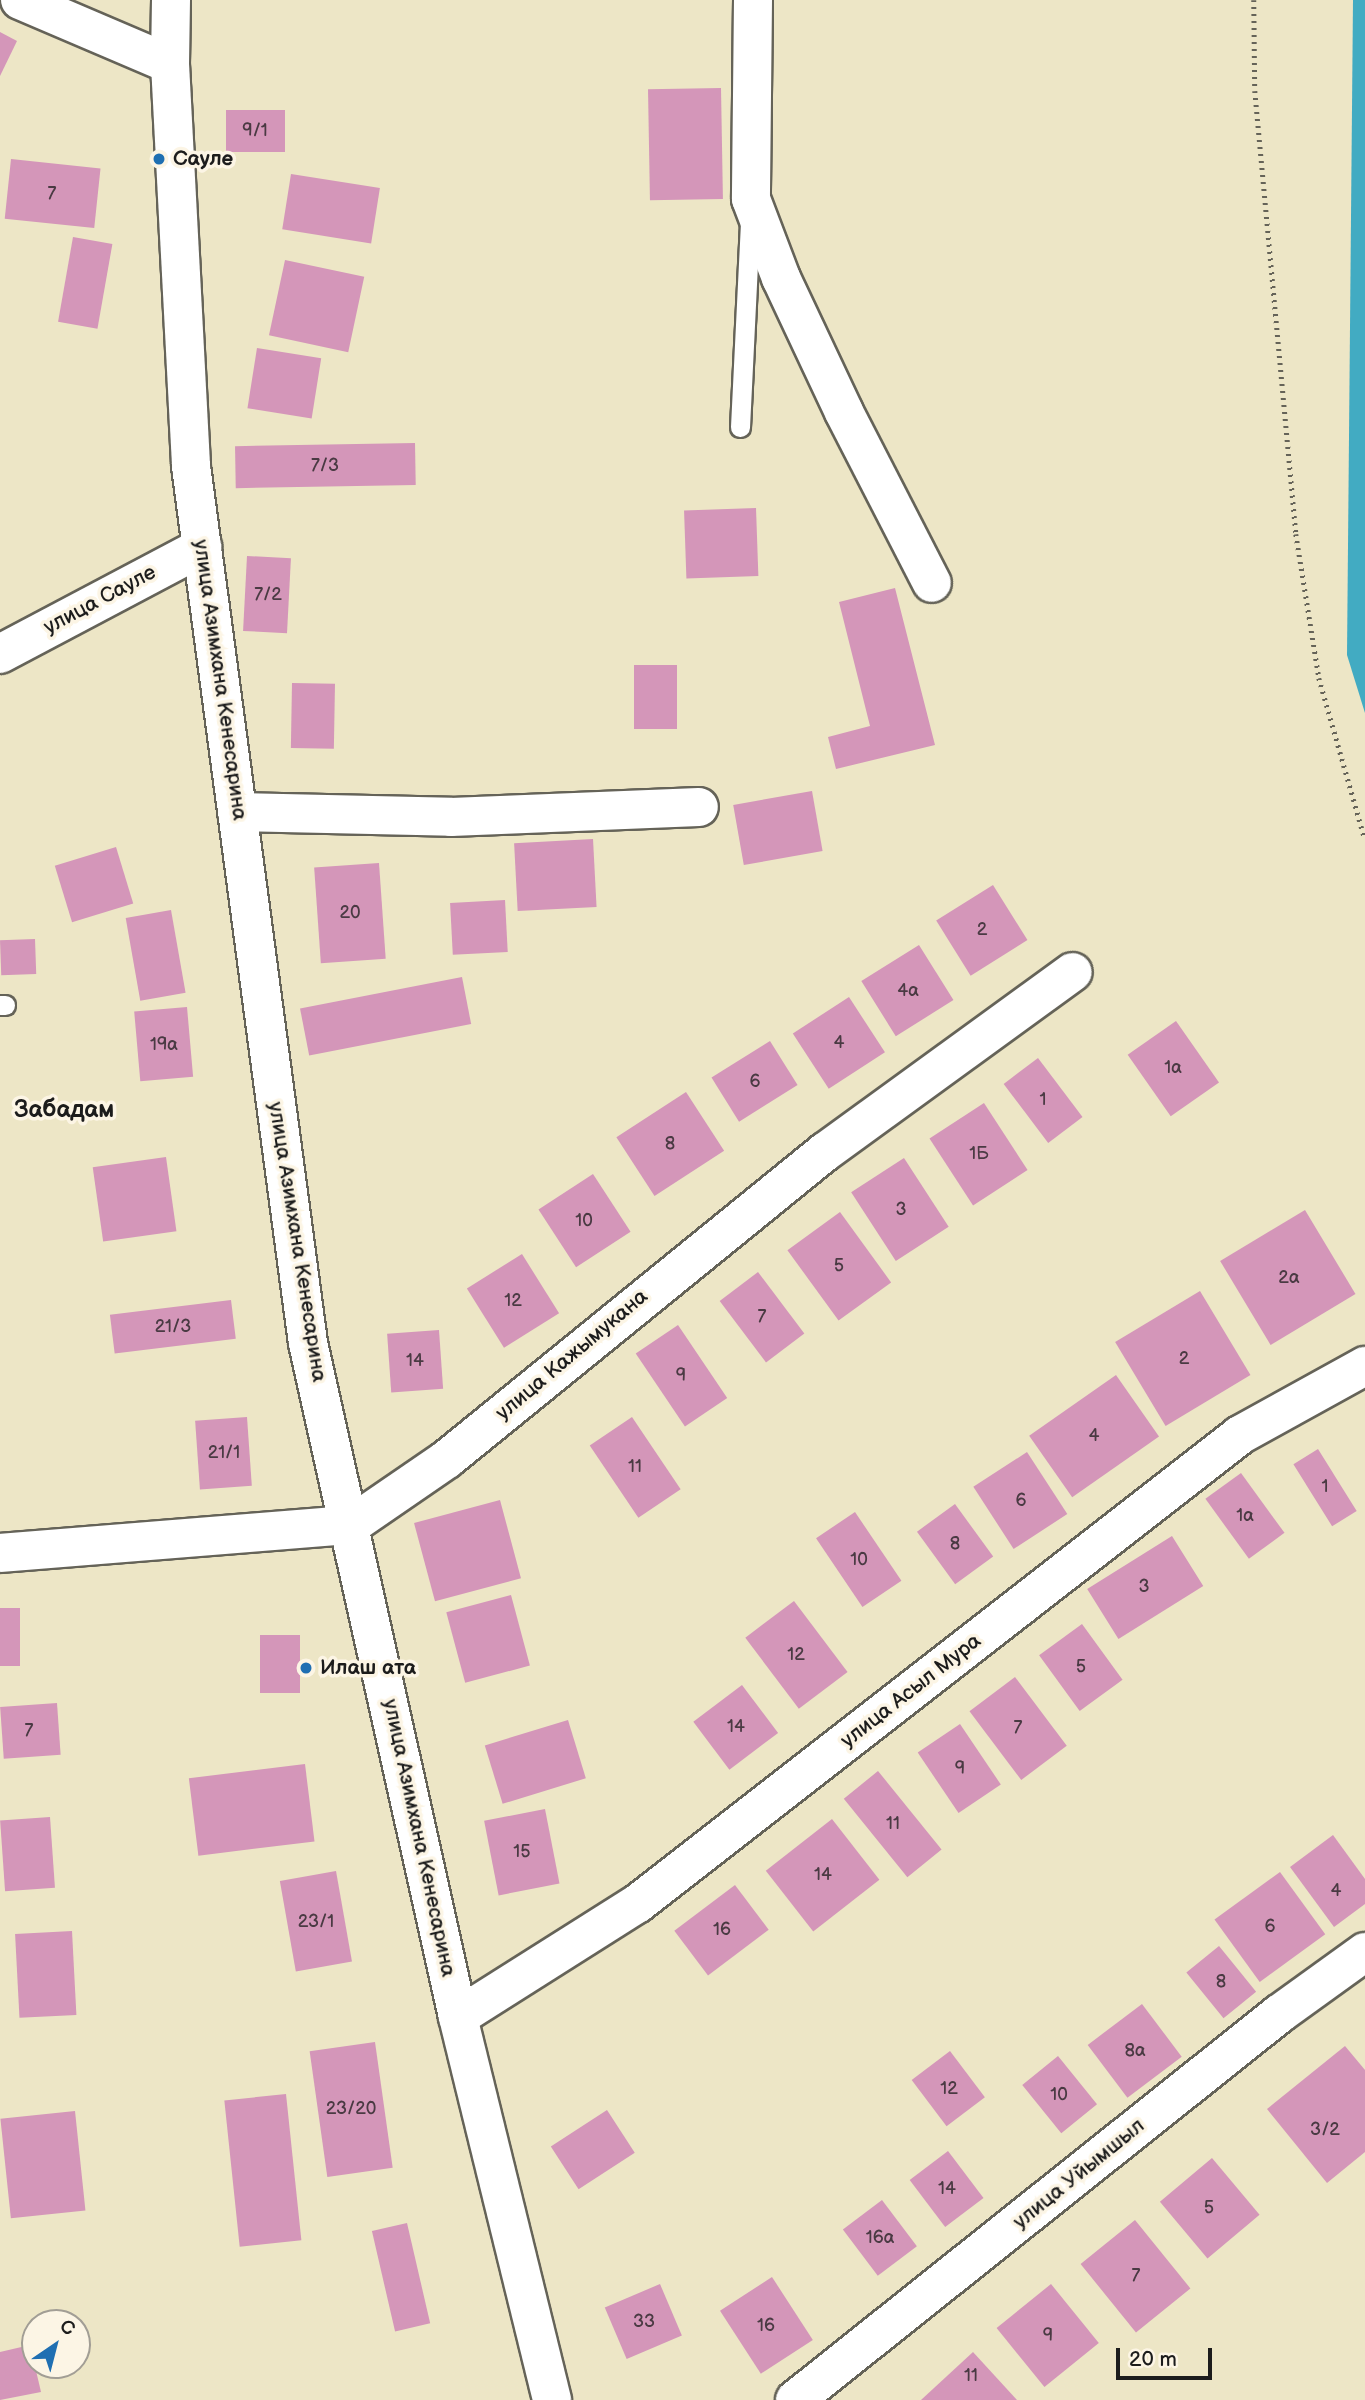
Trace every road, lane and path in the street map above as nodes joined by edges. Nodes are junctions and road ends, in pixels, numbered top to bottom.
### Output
1 (20, 0) edge
2 (171, 0) edge
3 (753, 0) edge
4 (1254, 0) edge
5 (170, 64) junction
6 (751, 198) junction
7 (740, 427) dead end
8 (202, 547) junction
9 (932, 583) dead end
10 (0, 654) edge
11 (699, 807) dead end
12 (237, 811) junction
13 (1365, 839) edge
14 (1073, 972) dead end
15 (1365, 1366) edge
16 (351, 1525) junction
17 (0, 1553) edge
18 (1365, 1952) edge
19 (458, 2017) junction
20 (552, 2400) edge
21 (795, 2400) edge

1 - 5 street
2 - 5 street, улица Азимхана Кенесарина
3 - 6 street
4 - 13 path
5 - 8 street, улица Азимхана Кенесарина
6 - 7 lane
6 - 9 street
8 - 10 street, улица Сауле
8 - 12 street, улица Азимхана Кенесарина
11 - 12 street
12 - 16 street, улица Азимхана Кенесарина
14 - 16 street, улица Кажымукана
15 - 19 street, улица Асыл Мура
16 - 17 street, улица Кажымукана
16 - 19 street, улица Азимхана Кенесарина
18 - 21 street, улица Уйымшыл
19 - 20 street, улица Азимхана Кенесарина

